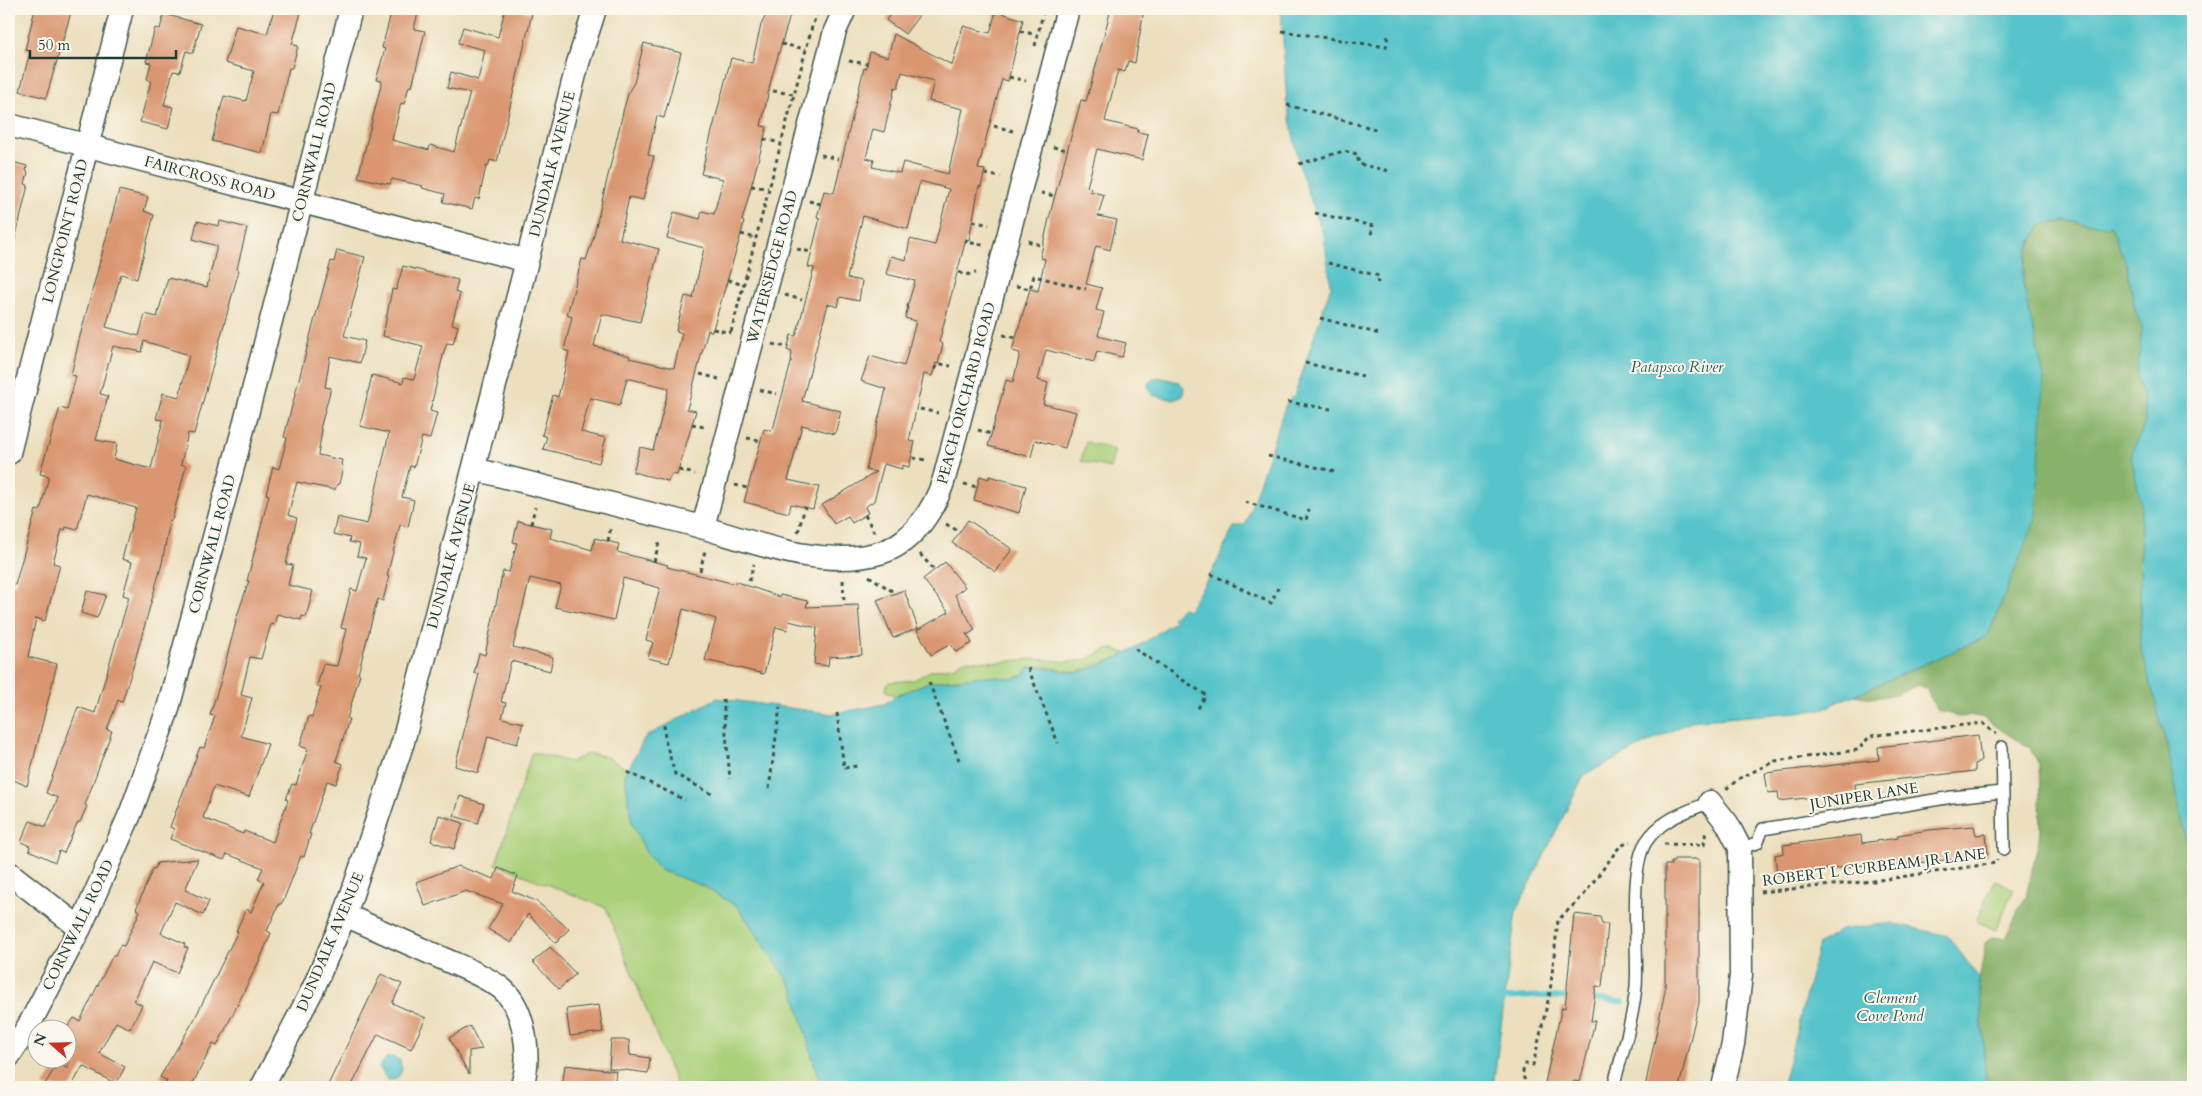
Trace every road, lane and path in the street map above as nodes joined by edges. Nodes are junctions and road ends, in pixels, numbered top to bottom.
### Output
1 (122, 9) edge
2 (351, 9) edge
3 (595, 9) edge
4 (820, 9) edge
5 (845, 9) edge
6 (1044, 9) edge
7 (1068, 9) edge
8 (1020, 31) dead end
9 (1282, 32) dead end
10 (1037, 35) junction
11 (1388, 35) dead end
12 (781, 44) dead end
13 (806, 49) junction
14 (1033, 54) dead end
15 (843, 60) dead end
16 (867, 64) dead end
17 (1028, 72) dead end
18 (1009, 77) dead end
19 (1026, 81) junction
20 (1024, 88) dead end
21 (773, 91) dead end
22 (793, 94) junction
23 (1287, 105) dead end
24 (1015, 122) dead end
25 (9, 125) edge
26 (994, 126) dead end
27 (1379, 130) dead end
28 (1013, 131) junction
29 (764, 139) dead end
30 (1011, 140) dead end
31 (780, 143) junction
32 (87, 145) junction
33 (818, 154) dead end
34 (838, 159) dead end
35 (1299, 164) dead end
36 (1003, 168) dead end
37 (1389, 171) dead end
38 (984, 174) dead end
39 (1001, 177) junction
40 (751, 186) dead end
41 (999, 186) dead end
42 (768, 188) junction
43 (806, 200) dead end
44 (301, 203) junction
45 (821, 204) dead end
46 (1315, 213) dead end
47 (991, 216) dead end
48 (973, 221) dead end
49 (988, 225) junction
50 (987, 232) dead end
51 (741, 234) dead end
52 (1371, 234) dead end
53 (755, 238) junction
54 (985, 238) dead end
55 (967, 240) dead end
56 (983, 245) junction
57 (794, 248) dead end
58 (811, 252) dead end
59 (981, 254) dead end
60 (527, 261) junction
61 (1328, 263) dead end
62 (978, 264) dead end
63 (959, 272) dead end
64 (986, 277) junction
65 (728, 280) dead end
66 (974, 282) dead end
67 (743, 285) junction
68 (1377, 285) dead end
69 (1086, 289) dead end
70 (782, 294) dead end
71 (802, 300) dead end
72 (1320, 318) dead end
73 (713, 329) dead end
74 (731, 333) junction
75 (1380, 334) dead end
76 (728, 342) dead end
77 (769, 344) dead end
78 (788, 347) dead end
79 (954, 357) dead end
80 (1305, 363) dead end
81 (951, 366) junction
82 (934, 369) dead end
83 (721, 370) dead end
84 (700, 374) dead end
85 (948, 376) dead end
86 (1363, 376) dead end
87 (719, 379) junction
88 (717, 388) dead end
89 (757, 389) dead end
90 (777, 394) dead end
91 (1288, 402) dead end
92 (940, 408) dead end
93 (920, 409) dead end
94 (1331, 409) dead end
95 (938, 413) junction
96 (709, 420) dead end
97 (936, 423) dead end
98 (692, 424) dead end
99 (707, 428) junction
100 (704, 437) dead end
101 (744, 438) dead end
102 (761, 441) dead end
103 (928, 451) dead end
104 (9, 453) edge
105 (1268, 456) dead end
106 (913, 458) dead end
107 (926, 460) junction
108 (697, 464) dead end
109 (474, 469) junction
110 (679, 470) dead end
111 (923, 470) dead end
112 (1337, 472) dead end
113 (695, 474) junction
114 (692, 483) dead end
115 (732, 484) dead end
116 (747, 488) dead end
117 (1245, 502) dead end
118 (535, 506) dead end
119 (805, 507) dead end
120 (1308, 509) dead end
121 (865, 515) dead end
122 (531, 524) dead end
123 (611, 526) dead end
124 (703, 527) junction
125 (882, 529) dead end
126 (789, 531) dead end
127 (798, 533) junction
128 (808, 535) dead end
129 (660, 539) dead end
130 (608, 541) dead end
131 (705, 551) dead end
132 (918, 551) dead end
133 (654, 562) dead end
134 (754, 563) dead end
135 (700, 570) dead end
136 (934, 570) dead end
137 (1211, 574) dead end
138 (869, 575) dead end
139 (843, 580) dead end
140 (749, 581) dead end
141 (1278, 588) dead end
142 (892, 592) dead end
143 (844, 602) dead end
144 (1135, 649) dead end
145 (1028, 668) dead end
146 (929, 682) dead end
147 (723, 699) dead end
148 (780, 707) dead end
149 (1196, 710) dead end
150 (837, 713) dead end
151 (664, 726) dead end
152 (1058, 743) dead end
153 (2002, 747) joint
154 (959, 760) dead end
155 (857, 766) dead end
156 (627, 772) dead end
157 (730, 779) dead end
158 (769, 789) dead end
159 (2003, 792) junction
160 (712, 794) dead end
161 (685, 800) dead end
162 (1710, 802) junction
163 (1645, 844) junction
164 (1740, 848) junction
165 (2004, 849) joint
166 (9, 873) edge
167 (1740, 894) junction
168 (345, 915) junction
169 (80, 928) junction
170 (9, 1056) edge
171 (262, 1087) edge
172 (521, 1087) edge
173 (1529, 1087) edge
174 (1614, 1087) edge
175 (1723, 1087) edge

1 - 32 street, LONGPOINT ROAD
2 - 44 street, CORNWALL ROAD
3 - 60 street, DUNDALK AVENUE
4 - 13 path
5 - 124 street, WATERSEDGE ROAD
6 - 10 path
7 - 64 street, PEACH ORCHARD ROAD
8 - 10 path
9 - 11 path
10 - 14 path
12 - 13 path
13 - 22 path
15 - 16 path
17 - 19 path
18 - 19 path
19 - 20 path
21 - 22 path
22 - 31 path
23 - 27 path
24 - 28 path
25 - 32 street, FAIRCROSS ROAD
26 - 28 path
28 - 30 path
29 - 31 path
31 - 42 path
32 - 44 street, FAIRCROSS ROAD
32 - 104 street, LONGPOINT ROAD
33 - 34 path
35 - 37 path
36 - 39 path
38 - 39 path
39 - 41 path
40 - 42 path
42 - 53 path
43 - 45 path
44 - 60 street, FAIRCROSS ROAD
44 - 169 street, CORNWALL ROAD
46 - 52 path
47 - 49 path
48 - 49 path
49 - 50 path
51 - 53 path
53 - 67 path
54 - 56 path
55 - 56 path
56 - 59 path
57 - 58 path
60 - 109 street, DUNDALK AVENUE
61 - 68 path
62 - 64 path
63 - 64 path
64 - 66 path
64 - 69 path
64 - 124 street, PEACH ORCHARD ROAD
65 - 67 path
67 - 74 path
70 - 71 path
72 - 75 path
73 - 74 path
74 - 76 path
77 - 78 path
79 - 81 path
80 - 86 path
81 - 82 path
81 - 85 path
83 - 87 path
84 - 87 path
87 - 88 path
89 - 90 path
91 - 94 path
92 - 95 path
93 - 95 path
95 - 97 path
96 - 99 path
98 - 99 path
99 - 100 path
101 - 102 path
103 - 107 path
105 - 112 path
106 - 107 path
107 - 111 path
108 - 113 path
109 - 124 street, PEACH ORCHARD ROAD
109 - 168 street, DUNDALK AVENUE
110 - 113 path
113 - 114 path
115 - 116 path
117 - 120 path
118 - 122 path
119 - 127 path
121 - 125 path
123 - 130 path
126 - 127 path
127 - 128 path
129 - 133 path
131 - 135 path
132 - 136 path
134 - 140 path
137 - 141 path
138 - 142 path
139 - 143 path
144 - 149 path
145 - 152 path
146 - 154 path
147 - 157 path
148 - 158 path
150 - 155 path
151 - 160 path
153 - 159 lane
153 - 162 path
156 - 161 path
159 - 164 lane, JUNIPER LANE
159 - 165 lane
162 - 163 lane
162 - 163 path
162 - 164 street
163 - 173 path
163 - 174 lane
164 - 167 street
165 - 167 path, ROBERT L CURBEAM JR LANE
166 - 169 street
167 - 175 street
168 - 171 street, DUNDALK AVENUE
168 - 172 street
169 - 170 street, CORNWALL ROAD

